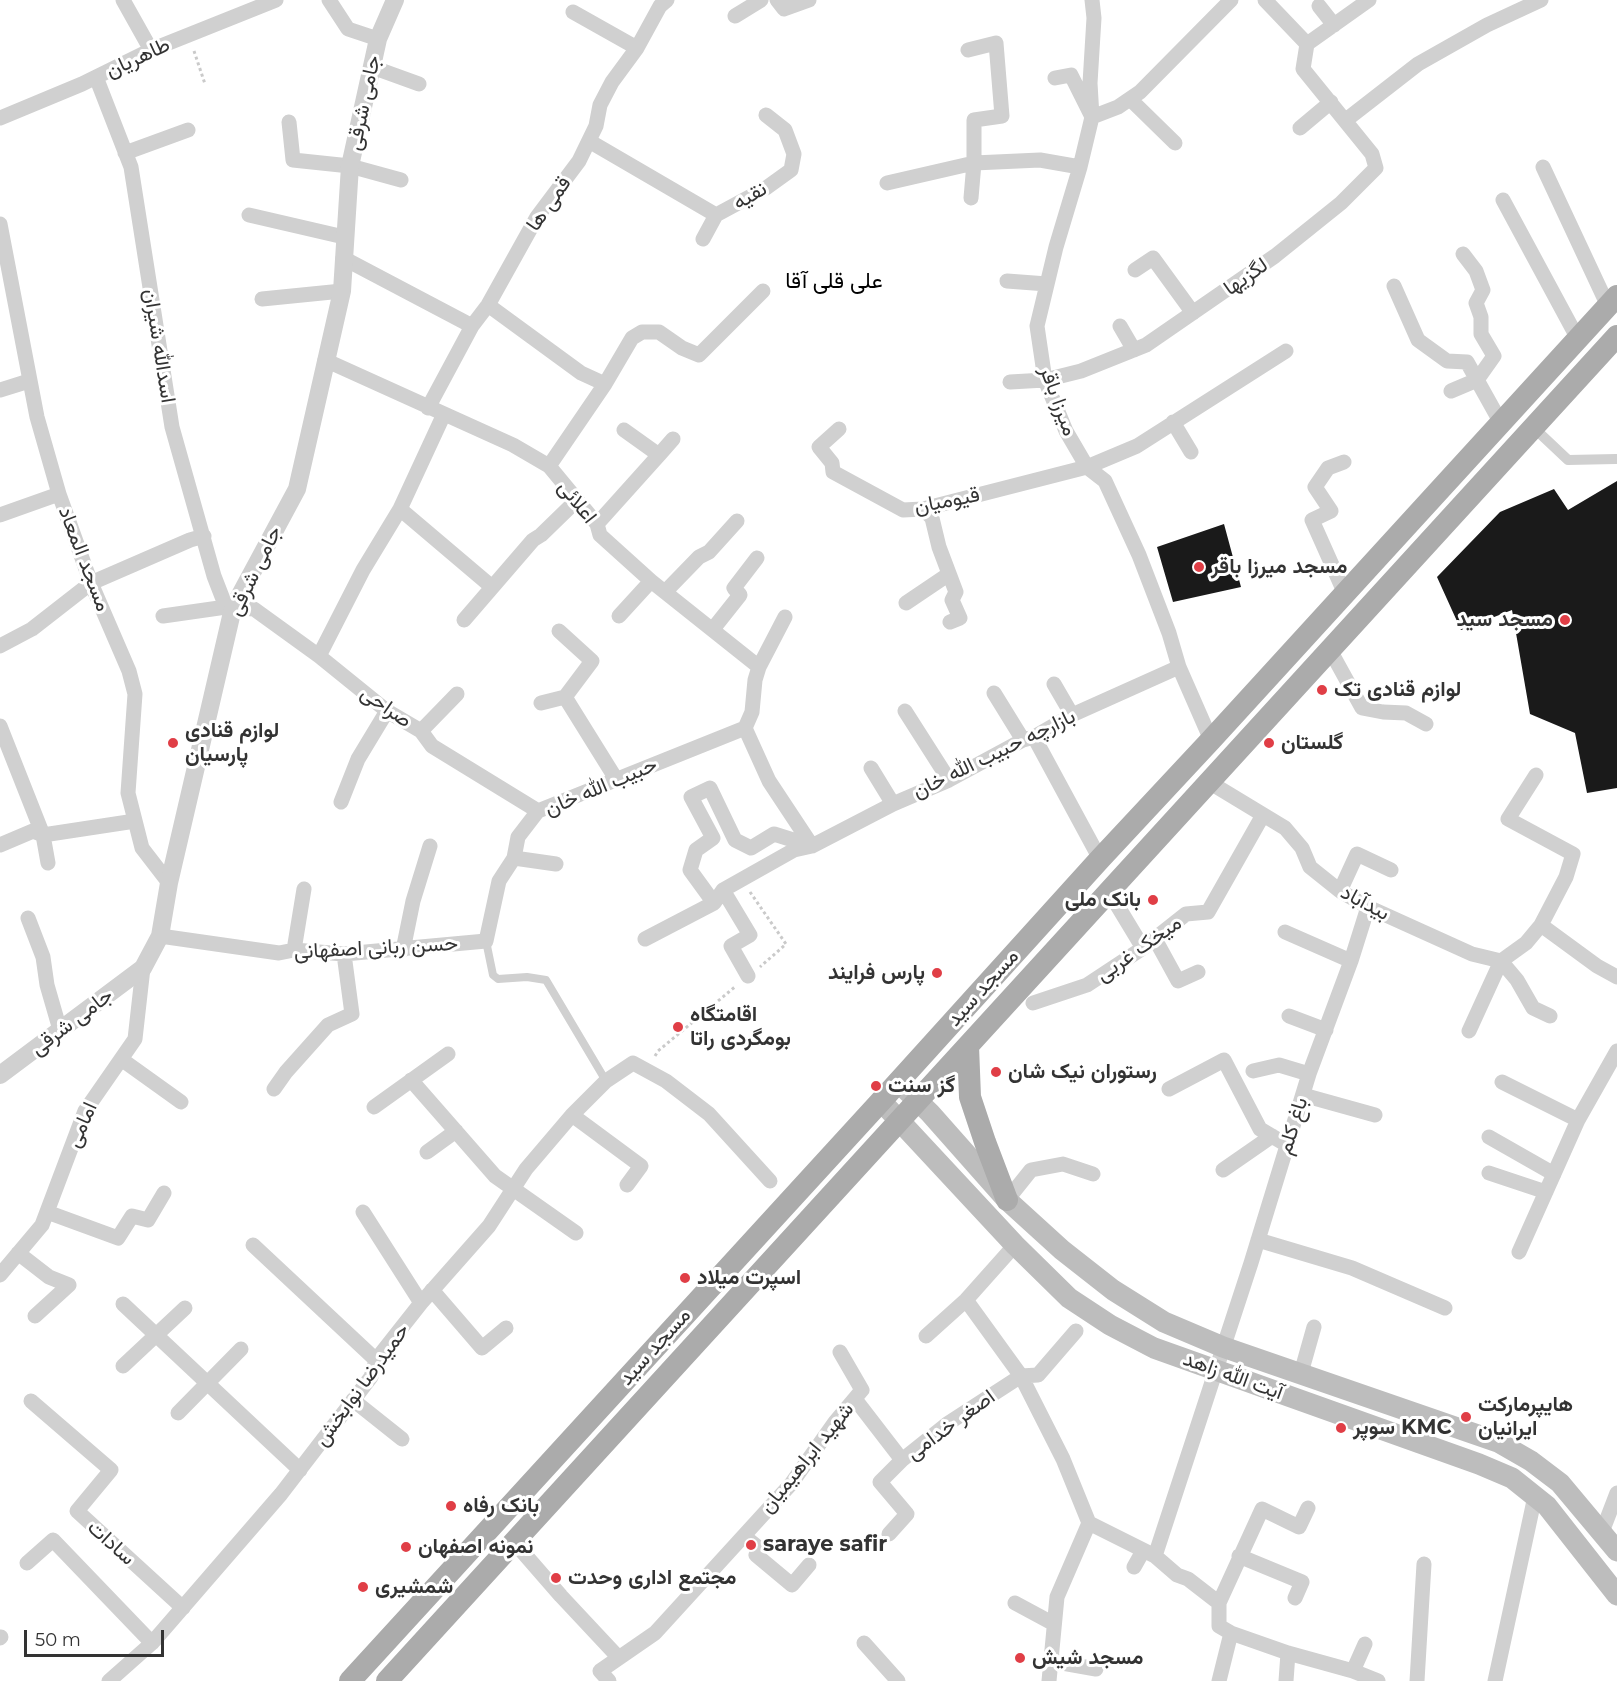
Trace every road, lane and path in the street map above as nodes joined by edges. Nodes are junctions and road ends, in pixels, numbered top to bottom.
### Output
1 (123, 0) edge
2 (276, 0) edge
3 (329, 0) edge
4 (395, 0) edge
5 (761, 0) edge
6 (777, 0) edge
7 (809, 0) edge
8 (1092, 0) edge
9 (1231, 0) edge
10 (1265, 0) edge
11 (1369, 0) edge
12 (1541, 0) edge
13 (660, 2) edge
14 (1319, 6) dead end
15 (573, 12) dead end
16 (735, 16) dead end
17 (1334, 25) junction
18 (189, 35) junction
19 (378, 39) junction
20 (1307, 44) junction
21 (637, 48) junction
22 (151, 50) junction
23 (968, 50) dead end
24 (372, 68) junction
25 (96, 77) junction
26 (1055, 78) dead end
27 (205, 84) dead end
28 (419, 84) dead end
29 (1130, 99) junction
30 (1331, 102) junction
31 (766, 116) dead end
32 (1092, 117) junction
33 (0, 118) edge
34 (1346, 120) junction
35 (289, 122) dead end
36 (1300, 128) dead end
37 (188, 130) dead end
38 (589, 141) junction
39 (1175, 143) dead end
40 (125, 153) junction
41 (974, 163) junction
42 (350, 166) junction
43 (1080, 167) junction
44 (1543, 167) dead end
45 (400, 180) dead end
46 (887, 183) dead end
47 (971, 198) dead end
48 (1503, 200) dead end
49 (249, 215) dead end
50 (716, 215) junction
51 (0, 224) edge
52 (344, 237) junction
53 (703, 239) dead end
54 (1463, 254) dead end
55 (343, 258) junction
56 (1135, 270) dead end
57 (1007, 281) dead end
58 (1047, 284) junction
59 (1394, 286) dead end
60 (342, 291) junction
61 (763, 291) dead end
62 (262, 299) dead end
63 (1613, 301) edge
64 (488, 305) junction
65 (1193, 313) junction
66 (472, 326) junction
67 (1120, 326) dead end
68 (1617, 336) edge
69 (1578, 339) junction
70 (1134, 350) junction
71 (1286, 351) dead end
72 (325, 360) junction
73 (1046, 380) junction
74 (1477, 380) junction
75 (29, 381) junction
76 (1010, 382) dead end
77 (605, 384) junction
78 (0, 390) edge
79 (1450, 391) dead end
80 (428, 408) junction
81 (444, 414) junction
82 (1173, 422) junction
83 (1501, 423) junction
84 (1533, 428) junction
85 (839, 429) dead end
86 (624, 430) dead end
87 (673, 438) dead end
88 (1191, 452) dead end
89 (659, 455) junction
90 (1617, 459) edge
91 (1344, 462) dead end
92 (549, 465) junction
93 (1087, 467) junction
94 (59, 494) junction
95 (576, 501) junction
96 (400, 509) junction
97 (923, 509) junction
98 (0, 515) edge
99 (737, 521) dead end
100 (597, 524) junction
101 (204, 536) junction
102 (757, 558) dead end
103 (950, 574) junction
104 (651, 581) junction
105 (91, 583) junction
106 (492, 587) junction
107 (665, 592) junction
108 (1345, 594) junction
109 (906, 603) dead end
110 (229, 608) junction
111 (163, 616) dead end
112 (619, 616) dead end
113 (785, 617) dead end
114 (464, 620) dead end
115 (950, 622) dead end
116 (713, 629) junction
117 (559, 631) dead end
118 (0, 646) edge
119 (1330, 650) junction
120 (319, 656) junction
121 (759, 667) junction
122 (1179, 667) junction
123 (1054, 684) dead end
124 (994, 693) dead end
125 (457, 694) dead end
126 (565, 697) junction
127 (541, 704) dead end
128 (387, 711) junction
129 (905, 711) dead end
130 (1072, 715) junction
131 (1426, 724) dead end
132 (0, 726) edge
133 (745, 728) junction
134 (421, 731) junction
135 (1028, 739) junction
136 (1211, 740) junction
137 (5, 755) edge
138 (871, 768) dead end
139 (1536, 775) dead end
140 (616, 779) junction
141 (949, 780) junction
142 (1209, 782) junction
143 (342, 802) dead end
144 (893, 804) junction
145 (538, 811) junction
146 (1263, 815) junction
147 (135, 821) junction
148 (43, 835) junction
149 (0, 844) edge
150 (430, 846) dead end
151 (812, 846) junction
152 (514, 858) junction
153 (1100, 859) junction
154 (48, 863) dead end
155 (556, 864) dead end
156 (1391, 870) dead end
157 (169, 884) junction
158 (304, 889) dead end
159 (1340, 891) junction
160 (718, 897) junction
161 (1117, 905) dead end
162 (1368, 907) junction
163 (28, 918) dead end
164 (1540, 925) junction
165 (1285, 932) dead end
166 (159, 936) junction
167 (645, 939) dead end
168 (486, 941) junction
169 (1149, 943) junction
170 (294, 950) junction
171 (403, 950) junction
172 (344, 954) junction
173 (1351, 961) junction
174 (1501, 961) junction
175 (143, 969) junction
176 (1197, 972) dead end
177 (748, 976) dead end
178 (1617, 977) edge
179 (1033, 1002) dead end
180 (1289, 1016) dead end
181 (1550, 1016) dead end
182 (60, 1030) junction
183 (1326, 1030) junction
184 (1469, 1031) dead end
185 (968, 1046) junction
186 (1617, 1051) edge
187 (448, 1054) dead end
188 (121, 1059) junction
189 (3, 1068) edge
190 (1253, 1071) dead end
191 (1309, 1074) junction
192 (411, 1080) junction
193 (606, 1081) junction
194 (898, 1082) junction
195 (1502, 1082) dead end
196 (274, 1089) dead end
197 (1169, 1089) dead end
198 (1303, 1095) junction
199 (881, 1101) junction
200 (918, 1101) junction
201 (181, 1102) dead end
202 (374, 1107) dead end
203 (572, 1115) junction
204 (1375, 1115) dead end
205 (900, 1120) junction
206 (1578, 1120) junction
207 (456, 1131) junction
208 (1272, 1136) junction
209 (1489, 1137) dead end
210 (1287, 1145) junction
211 (427, 1152) dead end
212 (1222, 1170) dead end
213 (1489, 1173) dead end
214 (1093, 1174) dead end
215 (1554, 1174) junction
216 (770, 1181) dead end
217 (627, 1185) dead end
218 (513, 1189) junction
219 (1546, 1192) junction
220 (164, 1193) dead end
221 (1007, 1200) junction
222 (47, 1212) junction
223 (363, 1212) dead end
224 (576, 1233) dead end
225 (1258, 1240) junction
226 (253, 1245) dead end
227 (1015, 1245) junction
228 (1520, 1252) dead end
229 (18, 1253) junction
230 (0, 1275) edge
231 (432, 1290) junction
232 (966, 1300) junction
233 (421, 1303) junction
234 (123, 1304) dead end
235 (185, 1308) dead end
236 (1444, 1308) dead end
237 (34, 1316) dead end
238 (1314, 1327) dead end
239 (506, 1328) dead end
240 (1076, 1331) dead end
241 (157, 1335) junction
242 (926, 1336) dead end
243 (1223, 1347) junction
244 (241, 1349) dead end
245 (840, 1352) dead end
246 (376, 1360) junction
247 (123, 1366) dead end
248 (1216, 1370) junction
249 (1300, 1373) junction
250 (1021, 1376) junction
251 (208, 1384) junction
252 (855, 1399) junction
253 (353, 1400) junction
254 (31, 1401) dead end
255 (178, 1413) dead end
256 (402, 1439) dead end
257 (902, 1460) junction
258 (300, 1470) junction
259 (1617, 1493) edge
260 (1536, 1496) junction
261 (1308, 1508) dead end
262 (1089, 1523) junction
263 (1602, 1532) junction
264 (889, 1534) dead end
265 (744, 1536) junction
266 (514, 1542) junction
267 (1617, 1551) edge
268 (1149, 1554) junction
269 (1239, 1556) junction
270 (27, 1563) dead end
271 (1424, 1564) dead end
272 (809, 1565) dead end
273 (1134, 1567) dead end
274 (1617, 1595) edge
275 (1295, 1598) dead end
276 (1015, 1603) dead end
277 (1219, 1603) junction
278 (183, 1608) junction
279 (1054, 1624) junction
280 (1231, 1633) junction
281 (152, 1643) junction
282 (864, 1643) dead end
283 (1365, 1644) dead end
284 (1288, 1653) junction
285 (619, 1658) junction
286 (1051, 1661) junction
287 (1096, 1669) dead end
288 (1353, 1671) junction
289 (108, 1681) edge
290 (350, 1681) edge
291 (387, 1681) edge
292 (609, 1681) edge
293 (898, 1681) edge
294 (1049, 1681) edge
295 (1220, 1681) edge
296 (1286, 1681) edge
297 (1378, 1681) edge
298 (1417, 1681) edge
299 (1495, 1681) edge

1 - 22 street
2 - 18 street, طاهریان
3 - 19 street
4 - 19 street, جامی شرقی
5 - 16 street
6 - 7 street
8 - 32 street, میرزا باقر
9 - 29 street
10 - 20 street
11 - 17 street
12 - 34 street
13 - 21 street, قمی ها
14 - 17 street
15 - 21 street
17 - 20 street
18 - 22 street, طاهریان
18 - 27 path
19 - 24 street, جامی شرقی
20 - 30 street, لگزیها
21 - 38 street, قمی ها
22 - 25 street, طاهریان
23 - 41 street
24 - 28 street
24 - 42 street, جامی شرقی
25 - 33 street, طاهریان
25 - 40 street, اسدالله شیران
26 - 32 street
29 - 32 street
29 - 39 street
30 - 34 street, لگزیها
30 - 36 street
31 - 50 street, نقیه
32 - 43 street, میرزا باقر
34 - 65 street, لگزیها
35 - 42 street
37 - 40 street
38 - 50 street, نقیه
38 - 64 street, قمی ها
40 - 101 street, اسدالله شیران
41 - 43 street
41 - 46 street
41 - 47 street
42 - 45 street
42 - 52 street, جامی شرقی
43 - 58 street, میرزا باقر
44 - 63 street
48 - 69 street
49 - 52 street
50 - 53 street
51 - 75 street, مسجد المعاد
52 - 55 street, جامی شرقی
54 - 74 street
55 - 60 street, جامی شرقی
55 - 66 street
56 - 65 street
57 - 58 street
58 - 73 street, میرزا باقر
59 - 74 street
60 - 62 street
60 - 72 street, جامی شرقی
61 - 77 street
63 - 69 main road, مسجد سید
64 - 66 street, قمی ها
64 - 77 street
65 - 70 street, لگزیها
66 - 80 street, قمی ها
67 - 70 street
68 - 84 main road, مسجد سید
69 - 83 main road, مسجد سید
70 - 73 street, لگزیها
71 - 82 street, قیومیان
72 - 80 street, اعلائی
72 - 110 street, جامی شرقی
73 - 76 street, لگزیها
73 - 93 street, میرزا باقر
74 - 79 street
74 - 83 street
75 - 78 street
75 - 94 street, مسجد المعاد
77 - 92 street
80 - 81 street, اعلائی
81 - 92 street, اعلائی
81 - 96 street
82 - 88 street
82 - 93 street, قیومیان
83 - 108 main road, مسجد سید
84 - 90 street
84 - 119 main road, مسجد سید
85 - 97 street, قیومیان
86 - 89 street
87 - 89 street
89 - 100 street
91 - 108 street
92 - 95 street, اعلائی
93 - 97 street, قیومیان
93 - 122 street, میرزا باقر
94 - 98 street
94 - 105 street, مسجد المعاد
95 - 100 street, اعلائی
95 - 106 street
96 - 106 street
96 - 120 street
97 - 103 street
99 - 107 street
100 - 104 street, اعلائی
101 - 105 street
101 - 110 street, اسدالله شیران
102 - 116 street
103 - 109 street
103 - 115 street
104 - 107 street, اعلائی
104 - 112 street
105 - 118 street
105 - 147 street, مسجد المعاد
106 - 114 street
107 - 116 street, اعلائی
108 - 136 main road, مسجد سید
110 - 111 street
110 - 120 street, صراحی
110 - 157 street, جامی شرقی
113 - 121 street
116 - 121 street, اعلائی
117 - 126 street
119 - 131 street
119 - 142 main road, مسجد سید
120 - 128 street, صراحی
121 - 133 street
122 - 130 street, بازارچه حبیب الله خان
122 - 136 street, میرزا باقر
123 - 130 street
124 - 135 street
125 - 134 street
126 - 127 street
126 - 140 street
128 - 134 street, صراحی
128 - 143 street
129 - 141 street
130 - 135 street, بازارچه حبیب الله خان
132 - 137 street
133 - 140 street, حبیب الله خان
133 - 151 street
134 - 145 street, صراحی
135 - 141 street, بازارچه حبیب الله خان
135 - 153 street
136 - 153 main road, مسجد سید
137 - 148 street
138 - 144 street
139 - 164 street
140 - 145 street, حبیب الله خان
141 - 144 street, بازارچه حبیب الله خان
142 - 146 street, بیدآباد
142 - 185 main road, مسجد سید
144 - 151 street, بازارچه حبیب الله خان
145 - 152 street, حبیب الله خان
146 - 159 street, بیدآباد
146 - 169 street, میخک غربی
147 - 148 street
147 - 157 street, مسجد المعاد
148 - 149 street
148 - 154 street
150 - 171 street
151 - 160 street, بازارچه حبیب الله خان
151 - 160 street
152 - 155 street
152 - 168 street, حبیب الله خان
153 - 194 main road, مسجد سید
156 - 159 street
157 - 166 street, جامی شرقی
158 - 170 street
159 - 162 street, بیدآباد
160 - 167 street, بازارچه حبیب الله خان
160 - 177 street
161 - 169 street
162 - 173 street, باغ کلم
162 - 174 street, بیدآباد
163 - 182 street
164 - 174 street
164 - 178 street
165 - 173 street
166 - 170 street, حسن ربانی اصفهانی
166 - 175 street, جامی شرقی
168 - 171 street, حسن ربانی اصفهانی
168 - 193 lane
169 - 176 street
169 - 179 street, میخک غربی
170 - 172 street, حسن ربانی اصفهانی
171 - 172 street, حسن ربانی اصفهانی
172 - 196 street
173 - 183 street, باغ کلم
174 - 181 street
174 - 184 street
175 - 182 street, جامی شرقی
175 - 188 street, امامی
180 - 183 street
182 - 189 street, جامی شرقی
183 - 191 street, باغ کلم
185 - 200 main road, مسجد سید
185 - 221 main road
186 - 206 street
187 - 192 street
188 - 201 street
188 - 222 street, امامی
190 - 191 street
191 - 198 street, باغ کلم
192 - 202 street
192 - 207 street
193 - 203 street, حمیدرضا نوابخش
193 - 216 street, حمیدرضا نوابخش
194 - 199 main road, مسجد سید
194 - 200 main road, آیت الله زاهد
195 - 206 street
197 - 208 street
198 - 204 street
198 - 210 street, باغ کلم
199 - 205 main road, آیت الله زاهد
199 - 290 main road, مسجد سید
200 - 205 main road, مسجد سید
200 - 221 main road, آیت الله زاهد
203 - 217 street
203 - 218 street, حمیدرضا نوابخش
205 - 227 main road, آیت الله زاهد
205 - 266 main road, مسجد سید
206 - 215 street
207 - 211 street
207 - 218 street
208 - 210 street
208 - 212 street
209 - 215 street
210 - 225 street, باغ کلم
213 - 219 street
214 - 221 street
215 - 219 street
218 - 224 street
218 - 231 street, حمیدرضا نوابخش
219 - 228 street
220 - 222 street
221 - 243 main road, آیت الله زاهد
222 - 229 street, امامی
223 - 233 street
225 - 236 street
225 - 243 street, باغ کلم
226 - 246 street
227 - 232 street
227 - 248 main road, آیت الله زاهد
229 - 230 street, امامی
229 - 237 street
231 - 233 street, حمیدرضا نوابخش
231 - 239 street
232 - 242 street
232 - 250 street
233 - 246 street, حمیدرضا نوابخش
234 - 241 street
235 - 241 street
238 - 249 street
240 - 250 street, اصغر خدامی
241 - 247 street
241 - 251 street
243 - 248 street, باغ کلم
243 - 249 main road, آیت الله زاهد
244 - 251 street
245 - 252 street, شهید ابراهیمیان
246 - 253 street, حمیدرضا نوابخش
248 - 260 main road, آیت الله زاهد
248 - 268 street
249 - 263 main road, آیت الله زاهد
250 - 257 street, اصغر خدامی
250 - 262 street
251 - 255 street
251 - 258 street
252 - 257 street
252 - 265 street, شهید ابراهیمیان
253 - 256 street
253 - 258 street, حمیدرضا نوابخش
254 - 278 street, سادات
257 - 264 street, اصغر خدامی
258 - 278 street, حمیدرضا نوابخش
259 - 263 street
260 - 274 main road, آیت الله زاهد
260 - 299 street
261 - 269 street
262 - 268 street
262 - 279 street
263 - 267 main road, آیت الله زاهد
265 - 272 street
265 - 285 street, شهید ابراهیمیان
266 - 285 street
266 - 291 main road, مسجد سید
268 - 273 street
268 - 277 street
269 - 275 street
269 - 277 street
270 - 281 street
271 - 298 street
276 - 279 street
277 - 280 street
278 - 281 street, حمیدرضا نوابخش
279 - 286 street
280 - 284 street
280 - 295 street
281 - 289 street, حمیدرضا نوابخش
282 - 293 street
283 - 288 street
284 - 288 street
284 - 296 street
285 - 292 street, شهید ابراهیمیان
286 - 287 street
286 - 294 street
288 - 297 street

